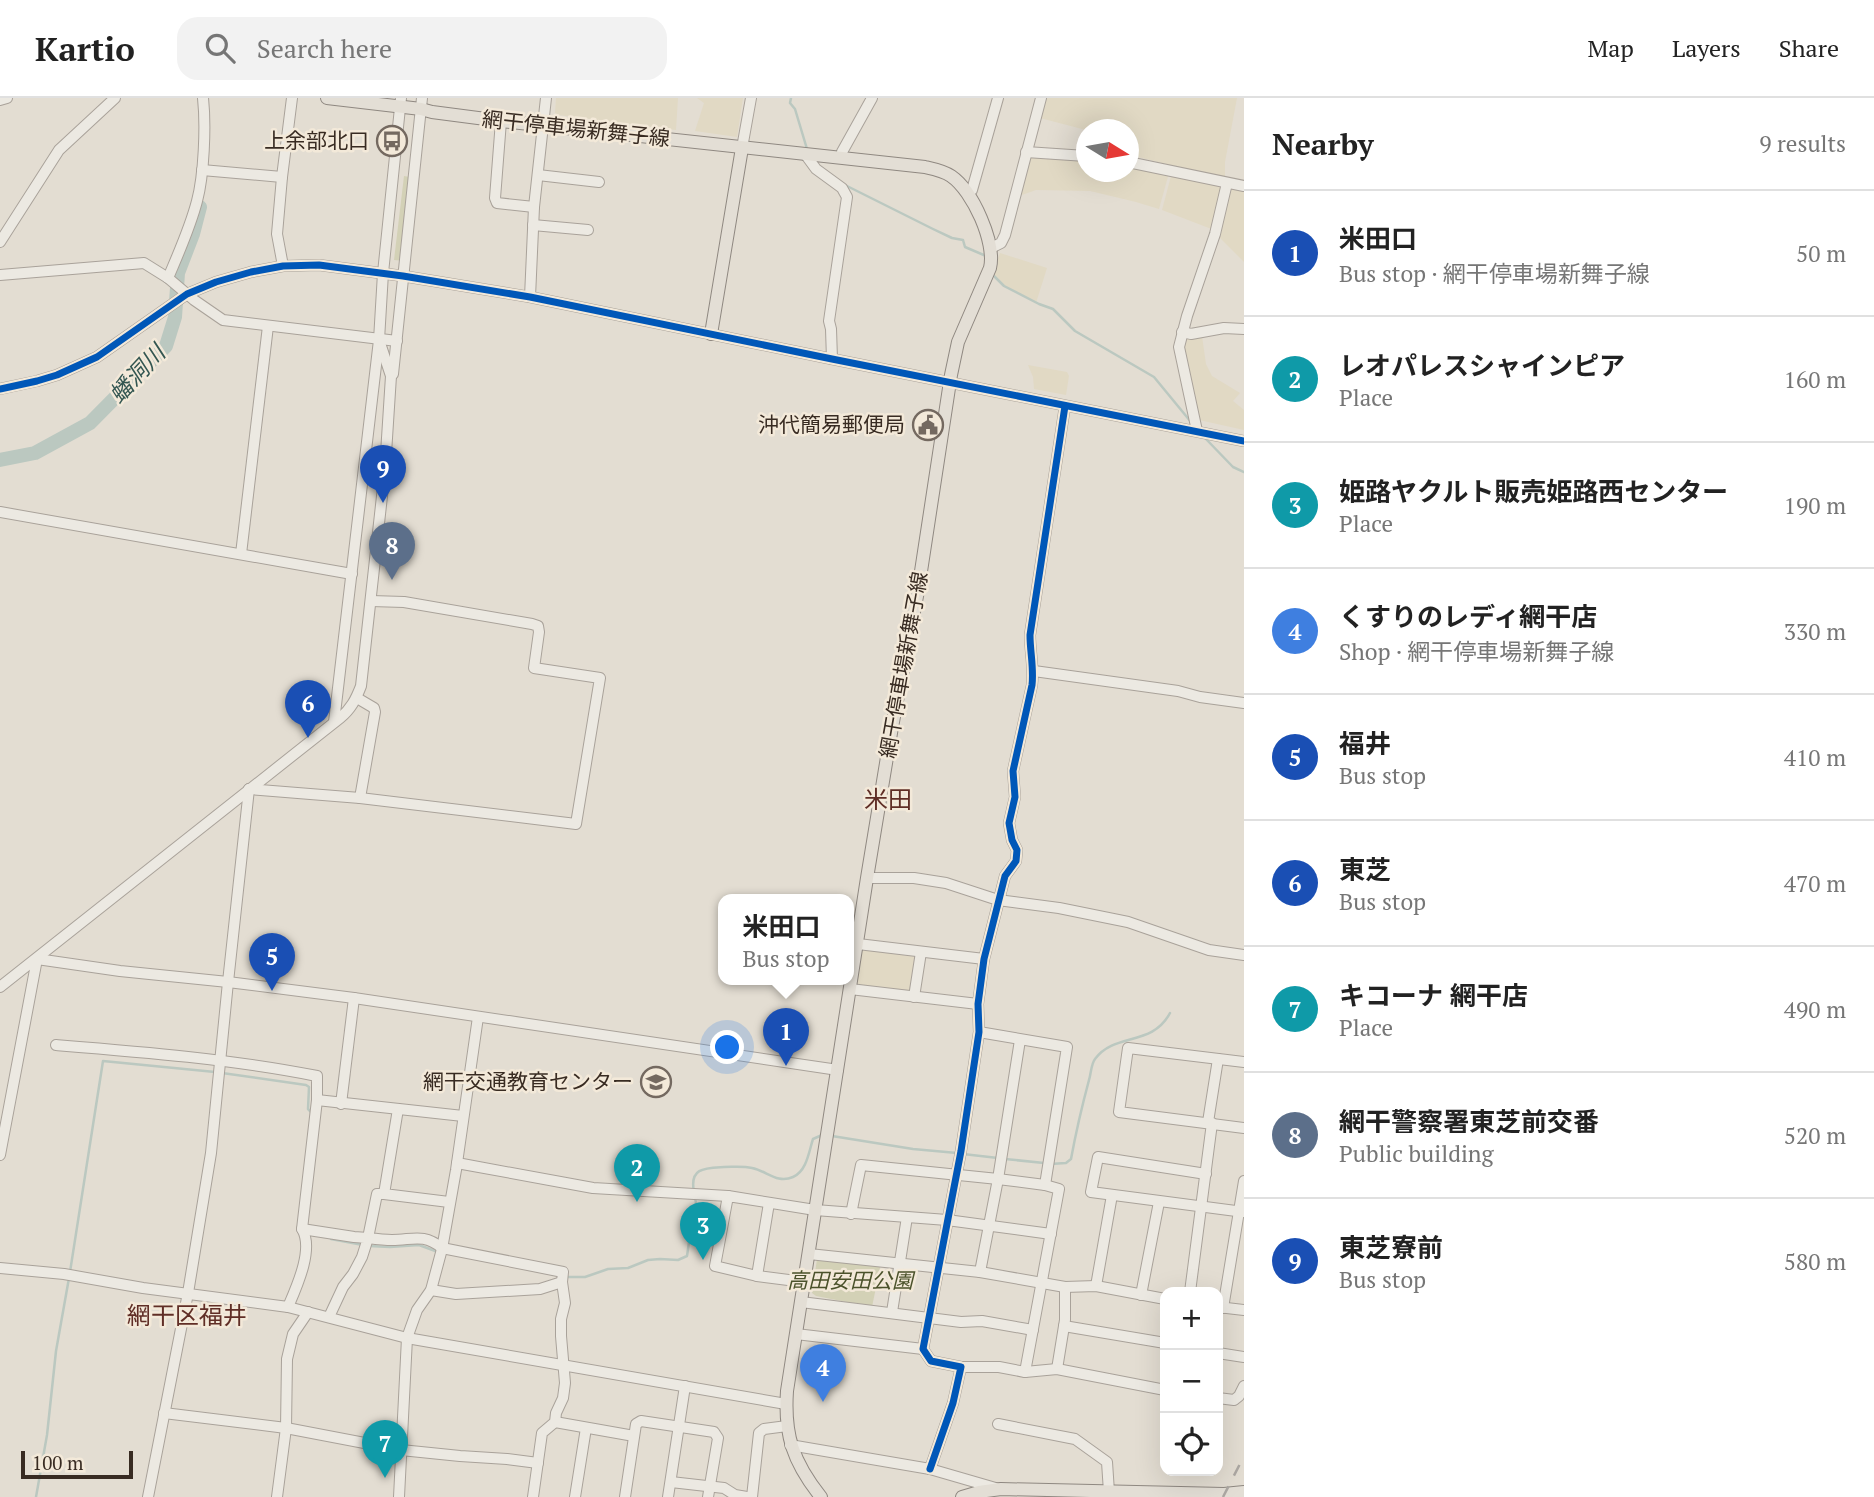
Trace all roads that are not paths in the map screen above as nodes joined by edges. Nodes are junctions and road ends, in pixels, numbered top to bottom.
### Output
1 (7, 98) edge
2 (115, 98) edge
3 (204, 98) edge
4 (292, 98) edge
5 (327, 98) edge
6 (546, 98) edge
7 (751, 98) edge
8 (872, 98) edge
9 (998, 98) edge
10 (1041, 98) edge
11 (0, 100) edge
12 (401, 102) edge
13 (421, 103) edge
14 (501, 121) junction
15 (543, 125) junction
16 (742, 148) junction
17 (1027, 152) junction
18 (804, 154) junction
19 (1076, 155) edge
20 (841, 158) junction
21 (1139, 164) edge
22 (206, 170) junction
23 (538, 175) junction
24 (282, 177) junction
25 (599, 182) dead end
26 (1227, 183) junction
27 (1244, 186) edge
28 (968, 194) junction
29 (534, 207) junction
30 (533, 225) junction
31 (588, 230) dead end
32 (0, 242) edge
33 (991, 248) junction
34 (283, 266) junction
35 (383, 273) junction
36 (0, 275) edge
37 (403, 276) junction
38 (168, 278) junction
39 (191, 297) junction
40 (530, 297) junction
41 (268, 326) junction
42 (1244, 329) edge
43 (1182, 332) junction
44 (711, 334) junction
45 (379, 340) junction
46 (397, 341) junction
47 (832, 359) junction
48 (950, 383) junction
49 (0, 389) edge
50 (390, 397) junction
51 (1065, 406) junction
52 (1197, 431) junction
53 (1244, 440) edge
54 (0, 512) edge
55 (240, 554) junction
56 (352, 574) junction
57 (371, 601) junction
58 (1034, 671) junction
59 (357, 698) junction
60 (1244, 703) edge
61 (334, 722) junction
62 (249, 789) junction
63 (360, 798) junction
64 (867, 878) junction
65 (998, 900) junction
66 (858, 944) junction
67 (921, 952) junction
68 (1244, 955) edge
69 (37, 959) junction
70 (984, 959) junction
71 (854, 966) edge
72 (228, 982) junction
73 (851, 985) edge
74 (0, 987) edge
75 (850, 989) junction
76 (354, 998) junction
77 (914, 998) junction
78 (978, 1004) junction
79 (478, 1017) junction
80 (979, 1032) junction
81 (1020, 1040) junction
82 (56, 1045) dead end
83 (1218, 1059) junction
84 (220, 1060) junction
85 (1244, 1062) edge
86 (838, 1070) junction
87 (317, 1100) junction
88 (341, 1104) junction
89 (398, 1110) junction
90 (463, 1116) junction
91 (1210, 1122) junction
92 (1244, 1128) edge
93 (0, 1155) edge
94 (457, 1163) junction
95 (1206, 1174) junction
96 (957, 1176) junction
97 (998, 1179) junction
98 (1244, 1181) edge
99 (1045, 1185) junction
100 (384, 1194) junction
101 (1112, 1195) junction
102 (728, 1196) junction
103 (449, 1202) junction
104 (1159, 1202) junction
105 (769, 1203) junction
106 (1202, 1207) junction
107 (815, 1210) junction
108 (1241, 1212) edge
109 (851, 1213) junction
110 (907, 1217) junction
111 (947, 1220) junction
112 (988, 1226) junction
113 (302, 1228) junction
114 (1051, 1234) junction
115 (366, 1243) junction
116 (441, 1251) junction
117 (809, 1254) junction
118 (900, 1263) junction
119 (0, 1268) edge
120 (939, 1268) junction
121 (980, 1272) junction
122 (757, 1276) junction
123 (562, 1278) junction
124 (804, 1282) junction
125 (1042, 1282) junction
126 (1096, 1286) junction
127 (1065, 1287) junction
128 (1192, 1287) edge
129 (430, 1290) junction
130 (188, 1293) junction
131 (1223, 1293) edge
132 (1141, 1294) junction
133 (1160, 1298) edge
134 (801, 1302) junction
135 (288, 1307) junction
136 (1223, 1307) edge
137 (1244, 1310) edge
138 (308, 1312) junction
139 (892, 1312) junction
140 (329, 1317) junction
141 (930, 1317) junction
142 (1064, 1326) junction
143 (1033, 1330) junction
144 (796, 1334) junction
145 (407, 1338) junction
146 (1160, 1342) edge
147 (923, 1349) junction
148 (1223, 1354) edge
149 (1244, 1357) edge
150 (562, 1365) junction
151 (961, 1367) junction
152 (1057, 1369) junction
153 (1025, 1371) junction
154 (1244, 1386) edge
155 (685, 1387) junction
156 (1160, 1389) edge
157 (1223, 1399) edge
158 (786, 1404) junction
159 (164, 1413) junction
160 (555, 1422) junction
161 (999, 1424) dead end
162 (787, 1426) junction
163 (679, 1427) junction
164 (286, 1428) junction
165 (586, 1428) junction
166 (634, 1436) junction
167 (790, 1445) junction
168 (401, 1450) junction
169 (538, 1463) junction
170 (930, 1469) junction
171 (671, 1482) junction
172 (1001, 1489) junction
173 (709, 1492) edge
174 (1109, 1492) junction
175 (1242, 1492) edge
176 (1025, 1493) edge
177 (148, 1497) edge
178 (277, 1497) edge
179 (399, 1497) edge
180 (533, 1497) edge
181 (575, 1497) edge
182 (625, 1497) edge
183 (668, 1497) edge
184 (747, 1497) edge
185 (752, 1497) edge
186 (821, 1497) edge
187 (962, 1497) edge

1 - 11 street
2 - 32 street
3 - 22 street
4 - 24 street
5 - 12 main road, 網干停車場新舞子線
6 - 15 street
7 - 16 street
8 - 20 street
9 - 28 street
10 - 17 street
12 - 13 main road, 網干停車場新舞子線
12 - 35 street
13 - 14 main road, 網干停車場新舞子線
13 - 37 street
14 - 15 main road, 網干停車場新舞子線
14 - 29 street
15 - 16 main road, 網干停車場新舞子線
15 - 23 street
16 - 18 main road, 網干停車場新舞子線
16 - 44 main road
17 - 19 street
17 - 33 street
18 - 20 main road, 網干停車場新舞子線
18 - 47 street
20 - 28 main road, 網干停車場新舞子線
21 - 26 street
22 - 24 street
22 - 38 street
23 - 25 street
23 - 29 street
24 - 34 street
26 - 27 street
26 - 43 street
28 - 33 main road, 網干停車場新舞子線
29 - 30 street
30 - 31 street
30 - 40 street
33 - 48 main road, 網干停車場新舞子線
34 - 35 street
34 - 39 street
35 - 37 street
35 - 45 street
36 - 38 street
37 - 40 street
37 - 46 street
38 - 39 street
39 - 41 street
39 - 49 street
40 - 44 street
41 - 45 street
41 - 55 street
42 - 43 street
43 - 52 street
44 - 47 street
45 - 46 street
45 - 50 street
45 - 56 street
46 - 50 street
47 - 48 street
48 - 51 street
48 - 64 main road, 網干停車場新舞子線
50 - 57 street
51 - 52 street
51 - 58 street
52 - 53 street
54 - 55 street
55 - 56 street
56 - 61 street
57 - 59 street
57 - 63 street
58 - 60 street
58 - 65 street
59 - 61 street
59 - 63 street
61 - 62 street
62 - 63 street
62 - 69 street
62 - 72 street
64 - 65 street
64 - 66 main road, 網干停車場新舞子線
65 - 68 street
65 - 70 street
66 - 67 street
66 - 71 main road, 網干停車場新舞子線
67 - 70 street
67 - 77 street
69 - 72 street
69 - 74 street
69 - 93 street
70 - 78 street
72 - 76 street
72 - 84 street
73 - 75 main road, 網干停車場新舞子線
75 - 77 street
75 - 86 main road, 網干停車場新舞子線
76 - 79 street
76 - 88 street
77 - 78 street
78 - 80 street
79 - 86 street
79 - 90 street
80 - 81 street
80 - 96 street
81 - 97 street
81 - 99 street
82 - 84 street
83 - 85 street
83 - 91 street
83 - 91 street
84 - 87 street
84 - 130 street
86 - 107 main road, 網干停車場新舞子線
87 - 88 street
87 - 113 street
88 - 89 street
89 - 90 street
89 - 100 street
90 - 94 street
91 - 92 street
91 - 95 street
94 - 102 street
94 - 103 street
95 - 101 street
95 - 106 street
96 - 97 street
96 - 109 street
96 - 111 street
97 - 99 street
97 - 112 street
98 - 108 street
99 - 114 street
100 - 103 street
100 - 115 street
101 - 104 street
101 - 126 street
102 - 105 street
102 - 122 street
103 - 116 street
104 - 106 street
104 - 132 street
105 - 107 street
105 - 122 street
106 - 108 street
106 - 128 street
107 - 109 street
107 - 117 main road, 網干停車場新舞子線
108 - 131 street
109 - 110 street
110 - 111 street
110 - 118 street
111 - 112 street
111 - 120 street
112 - 114 street
112 - 121 street
113 - 115 street
113 - 135 street
114 - 125 street
115 - 116 street
115 - 140 street
116 - 123 street
116 - 129 street
117 - 118 street
117 - 124 main road, 網干停車場新舞子線
118 - 120 street
118 - 139 street
119 - 130 street
120 - 121 street
120 - 141 street
121 - 125 street
122 - 124 street
123 - 129 street
123 - 150 street
124 - 134 main road, 網干停車場新舞子線
125 - 127 street
125 - 143 street
126 - 127 street
126 - 132 street
127 - 142 street
129 - 145 street
130 - 135 street
130 - 159 street
132 - 133 street
134 - 139 street
134 - 144 main road, 網干停車場新舞子線
135 - 138 street
136 - 137 street
138 - 140 street
138 - 164 street
139 - 141 street
140 - 145 street
141 - 143 street
141 - 147 street
142 - 146 street
142 - 152 street
143 - 153 street
144 - 147 street
144 - 158 main road, 網干停車場新舞子線
145 - 150 street
145 - 168 street
147 - 151 street
148 - 149 street
150 - 155 street
150 - 160 street
151 - 153 street
151 - 170 street
152 - 153 street
152 - 156 street
154 - 157 street
155 - 158 street
155 - 163 street
158 - 162 main road, 網干停車場新舞子線
159 - 164 street
159 - 177 street
160 - 165 street
160 - 169 street
161 - 174 street
162 - 167 main road, 網干停車場新舞子線
162 - 185 street
163 - 166 street
163 - 171 street
163 - 173 street
164 - 168 street
164 - 178 street
165 - 166 street
165 - 181 street
166 - 182 street
167 - 170 street
167 - 186 main road, 網干停車場新舞子線
168 - 169 street
168 - 179 street
169 - 180 street
170 - 172 street
171 - 173 street
171 - 183 street
172 - 176 main road
172 - 187 main road
173 - 184 street
174 - 175 main road
174 - 176 main road

